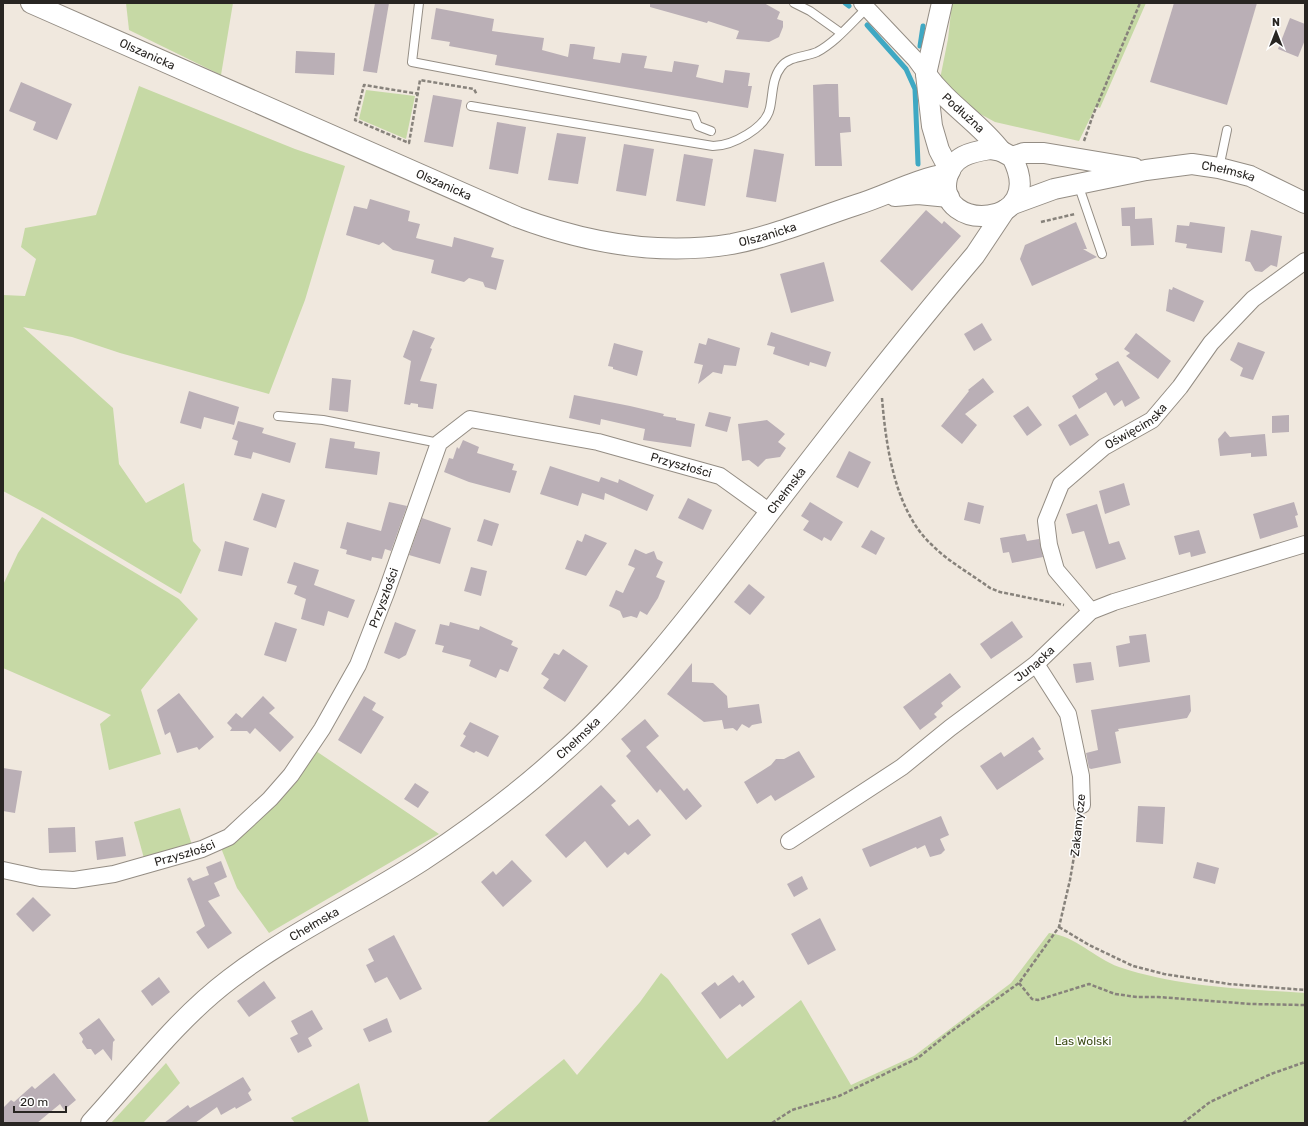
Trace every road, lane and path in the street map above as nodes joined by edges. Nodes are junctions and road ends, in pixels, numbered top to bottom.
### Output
1 (31, 3) edge
2 (419, 3) edge
3 (794, 3) edge
4 (942, 3) edge
5 (1140, 3) edge
6 (865, 5) edge
7 (841, 33) junction
8 (926, 74) junction
9 (419, 94) junction
10 (471, 106) dead end
11 (480, 107) junction
12 (711, 130) dead end
13 (1227, 130) dead end
14 (1082, 144) dead end
15 (1006, 154) junction
16 (1219, 168) junction
17 (1146, 170) junction
18 (949, 173) junction
19 (1078, 184) junction
20 (949, 197) junction
21 (877, 198) junction
22 (1305, 203) edge
23 (1009, 207) junction
24 (1088, 211) junction
25 (964, 212) junction
26 (1041, 222) dead end
27 (1102, 254) dead end
28 (975, 255) junction
29 (1305, 261) edge
30 (869, 387) junction
31 (278, 416) dead end
32 (439, 443) junction
33 (770, 512) junction
34 (1305, 544) edge
35 (1033, 599) dead end
36 (1091, 611) junction
37 (1036, 664) junction
38 (1082, 805) joint
39 (789, 841) dead end
40 (3, 870) edge
41 (1059, 927) junction
42 (1019, 983) junction
43 (1305, 990) edge
44 (1305, 1005) edge
45 (1305, 1062) edge
46 (91, 1123) edge
47 (772, 1123) edge
48 (1183, 1123) edge

1 - 21 street, Olszanicka
2 - 12 lane
3 - 7 lane
4 - 8 street, Podłużna
5 - 14 path
6 - 7 lane
6 - 8 street
7 - 11 lane
8 - 15 street, Podłużna
8 - 18 street, Podłużna
9 - 9 path
9 - 11 path
10 - 11 lane
13 - 16 lane
15 - 17 street, Chełmska
15 - 18 street
15 - 23 street
16 - 17 street, Chełmska
16 - 22 street, Chełmska
17 - 19 street, Chełmska
18 - 20 street
18 - 21 street, Olszanicka
19 - 23 street, Chełmska
19 - 24 lane
20 - 21 street, Olszanicka
20 - 25 street
23 - 25 street
23 - 28 street, Chełmska
24 - 26 path
24 - 27 lane
25 - 28 street
28 - 30 street, Chełmska
29 - 36 street, Oświęcimska
30 - 33 street, Chełmska
30 - 35 path
31 - 32 lane
32 - 33 street, Przyszłości
32 - 40 street, Przyszłości
33 - 46 street, Chełmska
34 - 36 street, Junacka
36 - 37 street, Junacka
37 - 38 street, Zakamycze
37 - 39 street, Junacka
38 - 41 path, Zakamycze
41 - 42 path, Zakamycze
41 - 43 path
42 - 44 path
42 - 47 path, Zakamycze
45 - 48 path

